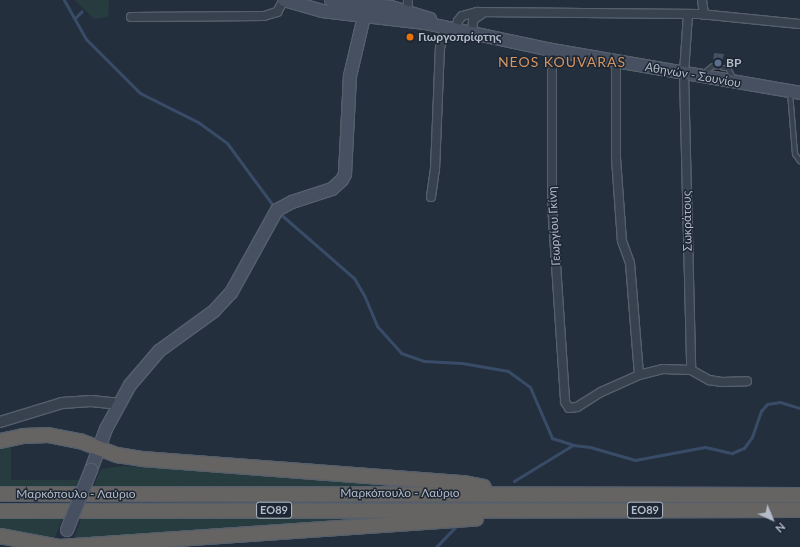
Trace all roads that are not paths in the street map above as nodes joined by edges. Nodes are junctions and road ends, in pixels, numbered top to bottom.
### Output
1 (285, 0) edge
2 (331, 0) edge
3 (702, 0) edge
4 (366, 10) junction
5 (407, 10) edge
6 (484, 12) junction
7 (688, 14) junction
8 (704, 14) junction
9 (131, 18) dead end
10 (800, 24) edge
11 (450, 29) junction
12 (472, 35) junction
13 (552, 50) junction
14 (616, 61) junction
15 (713, 66) dead end
16 (723, 68) dead end
17 (684, 73) junction
18 (701, 76) junction
19 (735, 82) junction
20 (795, 93) edge
21 (800, 161) edge
22 (431, 197) dead end
23 (691, 370) junction
24 (639, 375) junction
25 (747, 381) dead end
26 (118, 404) junction
27 (0, 422) edge
28 (0, 441) edge
29 (98, 449) junction
30 (505, 493) junction
31 (0, 494) edge
32 (800, 494) edge
33 (547, 510) junction
34 (800, 510) edge
35 (0, 511) edge
36 (0, 536) edge
37 (60, 547) edge

1 - 4 main road, Αθηνών - Σουνίου
1 - 9 street
2 - 4 main road, Αθηνών - Σουνίου
3 - 8 street
4 - 5 main road, Αθηνών - Σουνίου
4 - 26 main road
5 - 11 main road, Αθηνών - Σουνίου
6 - 7 street
6 - 11 street
6 - 12 street
7 - 8 street
7 - 17 street, Σωκράτους
8 - 10 street
11 - 12 main road, Αθηνών - Σουνίου
11 - 22 street
12 - 13 main road, Αθηνών - Σουνίου
13 - 14 main road, Αθηνών - Σουνίου
13 - 24 street, Γεωργίου Γκίνη
14 - 17 main road, Αθηνών - Σουνίου
14 - 24 street
15 - 18 lane
16 - 19 lane
17 - 18 main road, Αθηνών - Σουνίου
17 - 23 street, Σωκράτους
18 - 19 main road, Αθηνών - Σουνίου
19 - 20 main road, Αθηνών - Σουνίου
20 - 21 lane
23 - 24 street
23 - 25 street
26 - 27 street
26 - 29 main road
28 - 29 highway
29 - 30 highway
29 - 37 main road, bridge
30 - 31 highway, Μαρκόπουλο - Λαύριο / ΕΟ89
30 - 32 highway, Μαρκόπουλο - Λαύριο / ΕΟ89
33 - 34 highway, Μαρκόπουλο - Λαύριο / ΕΟ89
33 - 35 highway, Μαρκόπουλο - Λαύριο / ΕΟ89
33 - 37 highway
36 - 37 highway

